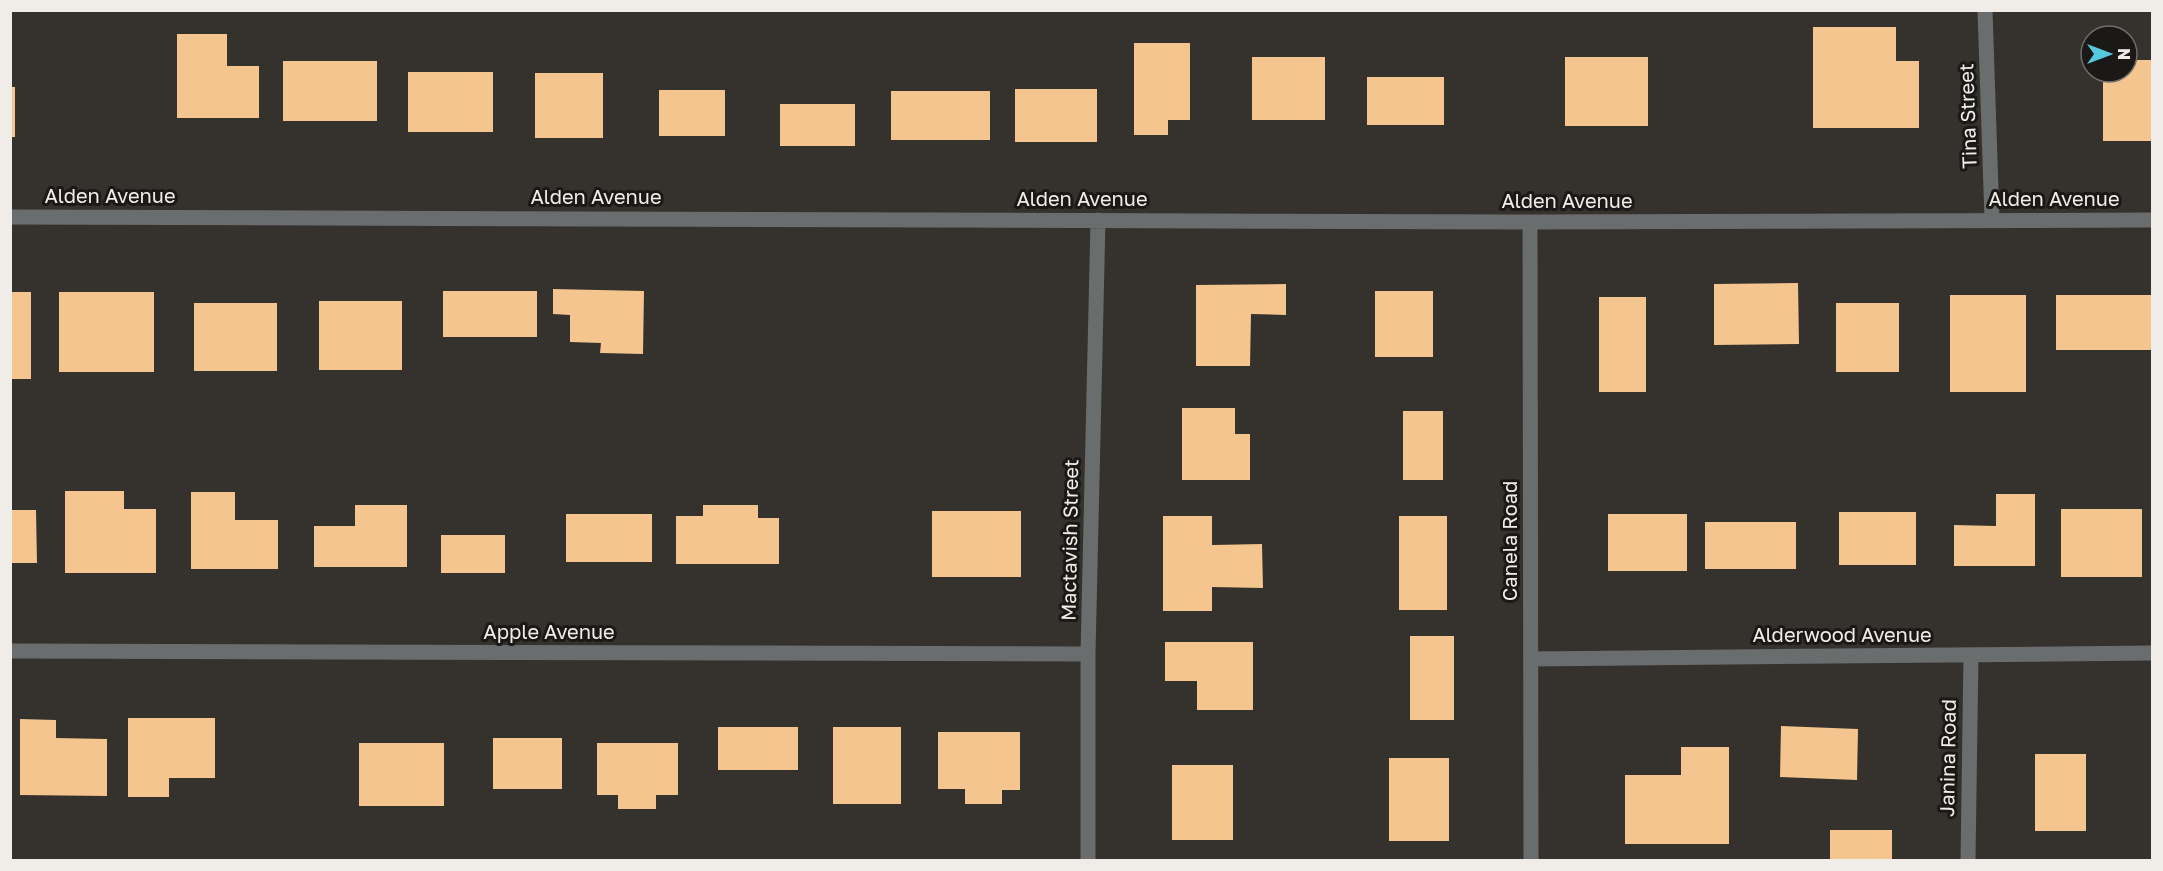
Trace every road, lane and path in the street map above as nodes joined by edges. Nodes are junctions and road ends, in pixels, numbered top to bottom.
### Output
1 (1985, 10) edge
2 (10, 217) edge
3 (1098, 220) junction
4 (1992, 220) junction
5 (2152, 220) edge
6 (1530, 222) junction
7 (10, 651) edge
8 (2152, 653) edge
9 (1088, 654) junction
10 (1971, 655) junction
11 (1531, 659) junction
12 (1088, 861) edge
13 (1531, 861) edge
14 (1968, 861) edge

1 - 4 street, Tina Street
2 - 3 street, Alden Avenue
3 - 6 street, Alden Avenue
3 - 9 street, Mactavish Street
4 - 5 street, Alden Avenue
4 - 6 street, Alden Avenue
6 - 11 street, Canela Road
7 - 9 street, Apple Avenue
8 - 10 street, Alderwood Avenue
9 - 12 street, Mactavish Street
10 - 11 street, Alderwood Avenue
10 - 14 street, Janina Road
11 - 13 street, Canela Road

